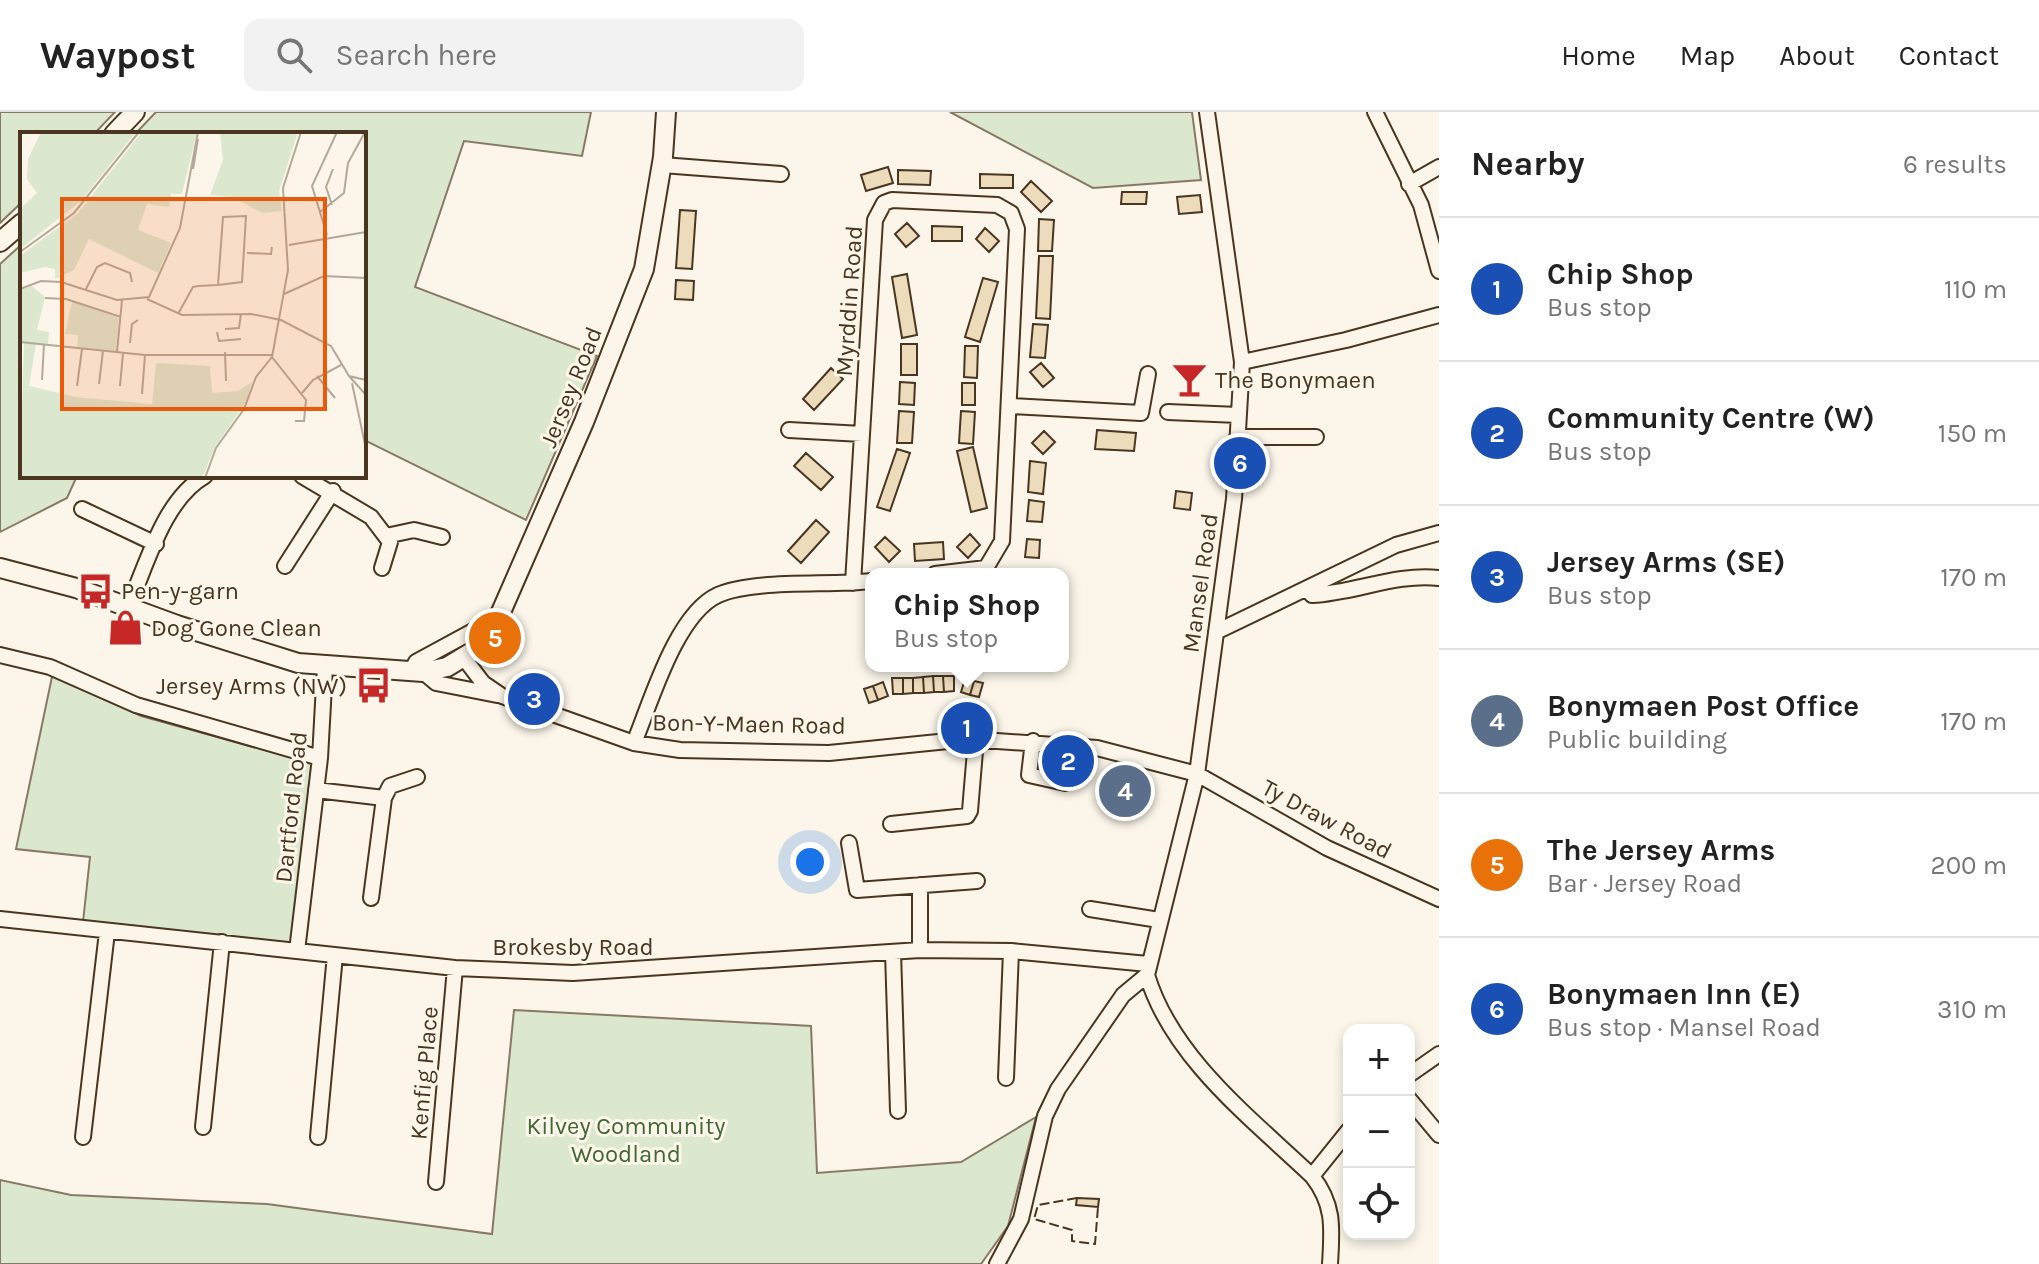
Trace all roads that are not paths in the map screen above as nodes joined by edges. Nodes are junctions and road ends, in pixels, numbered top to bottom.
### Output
1 (135, 112) edge
2 (666, 112) edge
3 (1207, 112) edge
4 (1375, 112) edge
5 (116, 132) edge
6 (662, 165) junction
7 (1439, 167) edge
8 (781, 174) dead end
9 (1409, 184) junction
10 (20, 225) edge
11 (0, 242) edge
12 (1439, 271) edge
13 (1439, 315) edge
14 (1242, 362) junction
15 (1148, 374) dead end
16 (1011, 406) junction
17 (1168, 412) dead end
18 (1238, 415) junction
19 (789, 430) dead end
20 (862, 434) junction
21 (1237, 437) junction
22 (1316, 437) dead end
23 (202, 478) edge
24 (306, 478) edge
25 (333, 491) junction
26 (82, 509) dead end
27 (1439, 533) edge
28 (386, 536) junction
29 (442, 537) dead end
30 (156, 544) junction
31 (285, 566) dead end
32 (0, 568) edge
33 (382, 568) dead end
34 (986, 568) edge
35 (1439, 578) edge
36 (865, 582) edge
37 (853, 583) junction
38 (1307, 589) junction
39 (128, 607) junction
40 (491, 631) junction
41 (1216, 632) junction
42 (0, 655) edge
43 (464, 658) junction
44 (325, 667) junction
45 (417, 672) junction
46 (502, 696) junction
47 (976, 739) junction
48 (1033, 741) junction
49 (634, 743) junction
50 (320, 758) junction
51 (1197, 774) junction
52 (417, 777) dead end
53 (1065, 783) dead end
54 (316, 790) junction
55 (384, 798) junction
56 (891, 824) dead end
57 (849, 843) dead end
58 (977, 881) dead end
59 (920, 885) junction
60 (371, 898) dead end
61 (1439, 899) edge
62 (1090, 909) dead end
63 (0, 919) edge
64 (1159, 920) junction
65 (107, 932) junction
66 (222, 942) junction
67 (920, 950) junction
68 (297, 951) junction
69 (1011, 951) junction
70 (893, 952) junction
71 (335, 955) junction
72 (455, 968) junction
73 (1148, 969) junction
74 (1439, 1054) edge
75 (1415, 1071) edge
76 (1006, 1078) dead end
77 (1415, 1106) edge
78 (898, 1111) dead end
79 (203, 1127) dead end
80 (1439, 1135) edge
81 (83, 1137) dead end
82 (318, 1137) dead end
83 (1343, 1137) edge
84 (1312, 1176) junction
85 (436, 1182) dead end
86 (997, 1264) edge
87 (1330, 1264) edge

1 - 5 main road
2 - 6 main road, Jersey Road
3 - 14 street, Mansel Road
4 - 9 street
6 - 8 street
6 - 40 main road, Jersey Road
7 - 9 street
9 - 12 street
10 - 11 main road
13 - 14 street
14 - 18 street, Mansel Road
15 - 16 street
16 - 20 street, Myrddin Road
16 - 34 street
17 - 18 street
18 - 21 street, Mansel Road
19 - 20 street
20 - 37 street, Myrddin Road
21 - 22 street
21 - 41 street, Mansel Road
23 - 30 street
24 - 25 street
25 - 28 street
25 - 31 street
26 - 30 street
27 - 38 street
28 - 29 street
28 - 33 street
30 - 39 street
32 - 39 main road
35 - 38 street
36 - 37 street
37 - 49 street
38 - 41 street
39 - 44 main road
40 - 43 main road, Jersey Road
40 - 45 street
41 - 51 street, Mansel Road
42 - 50 street
43 - 45 main road
43 - 46 street, Bon-Y-Maen Road
44 - 45 main road
44 - 50 street, Dartford Road
45 - 46 street
46 - 49 street, Bon-Y-Maen Road
47 - 48 street, Bon-Y-Maen Road
47 - 49 street, Bon-Y-Maen Road
47 - 56 street
48 - 51 street, Bon-Y-Maen Road
48 - 53 street
50 - 54 street, Dartford Road
51 - 61 street, Ty Draw Road
51 - 64 street, Mansel Road
52 - 55 street
54 - 55 street
54 - 68 street, Dartford Road
55 - 60 street
57 - 59 street
58 - 59 street
59 - 67 street
62 - 64 street
63 - 65 street, Brokesby Road
64 - 73 street, Mansel Road
65 - 66 street, Brokesby Road
65 - 81 street
66 - 68 street, Brokesby Road
66 - 79 street
67 - 69 street, Brokesby Road
67 - 70 street, Brokesby Road
68 - 71 street, Brokesby Road
69 - 73 street, Brokesby Road
69 - 76 street
70 - 72 street, Brokesby Road
70 - 78 street
71 - 72 street, Brokesby Road
71 - 82 street
72 - 85 street, Kenfig Place
73 - 84 street
73 - 86 street
74 - 75 street
77 - 80 street
83 - 84 street
84 - 87 street

